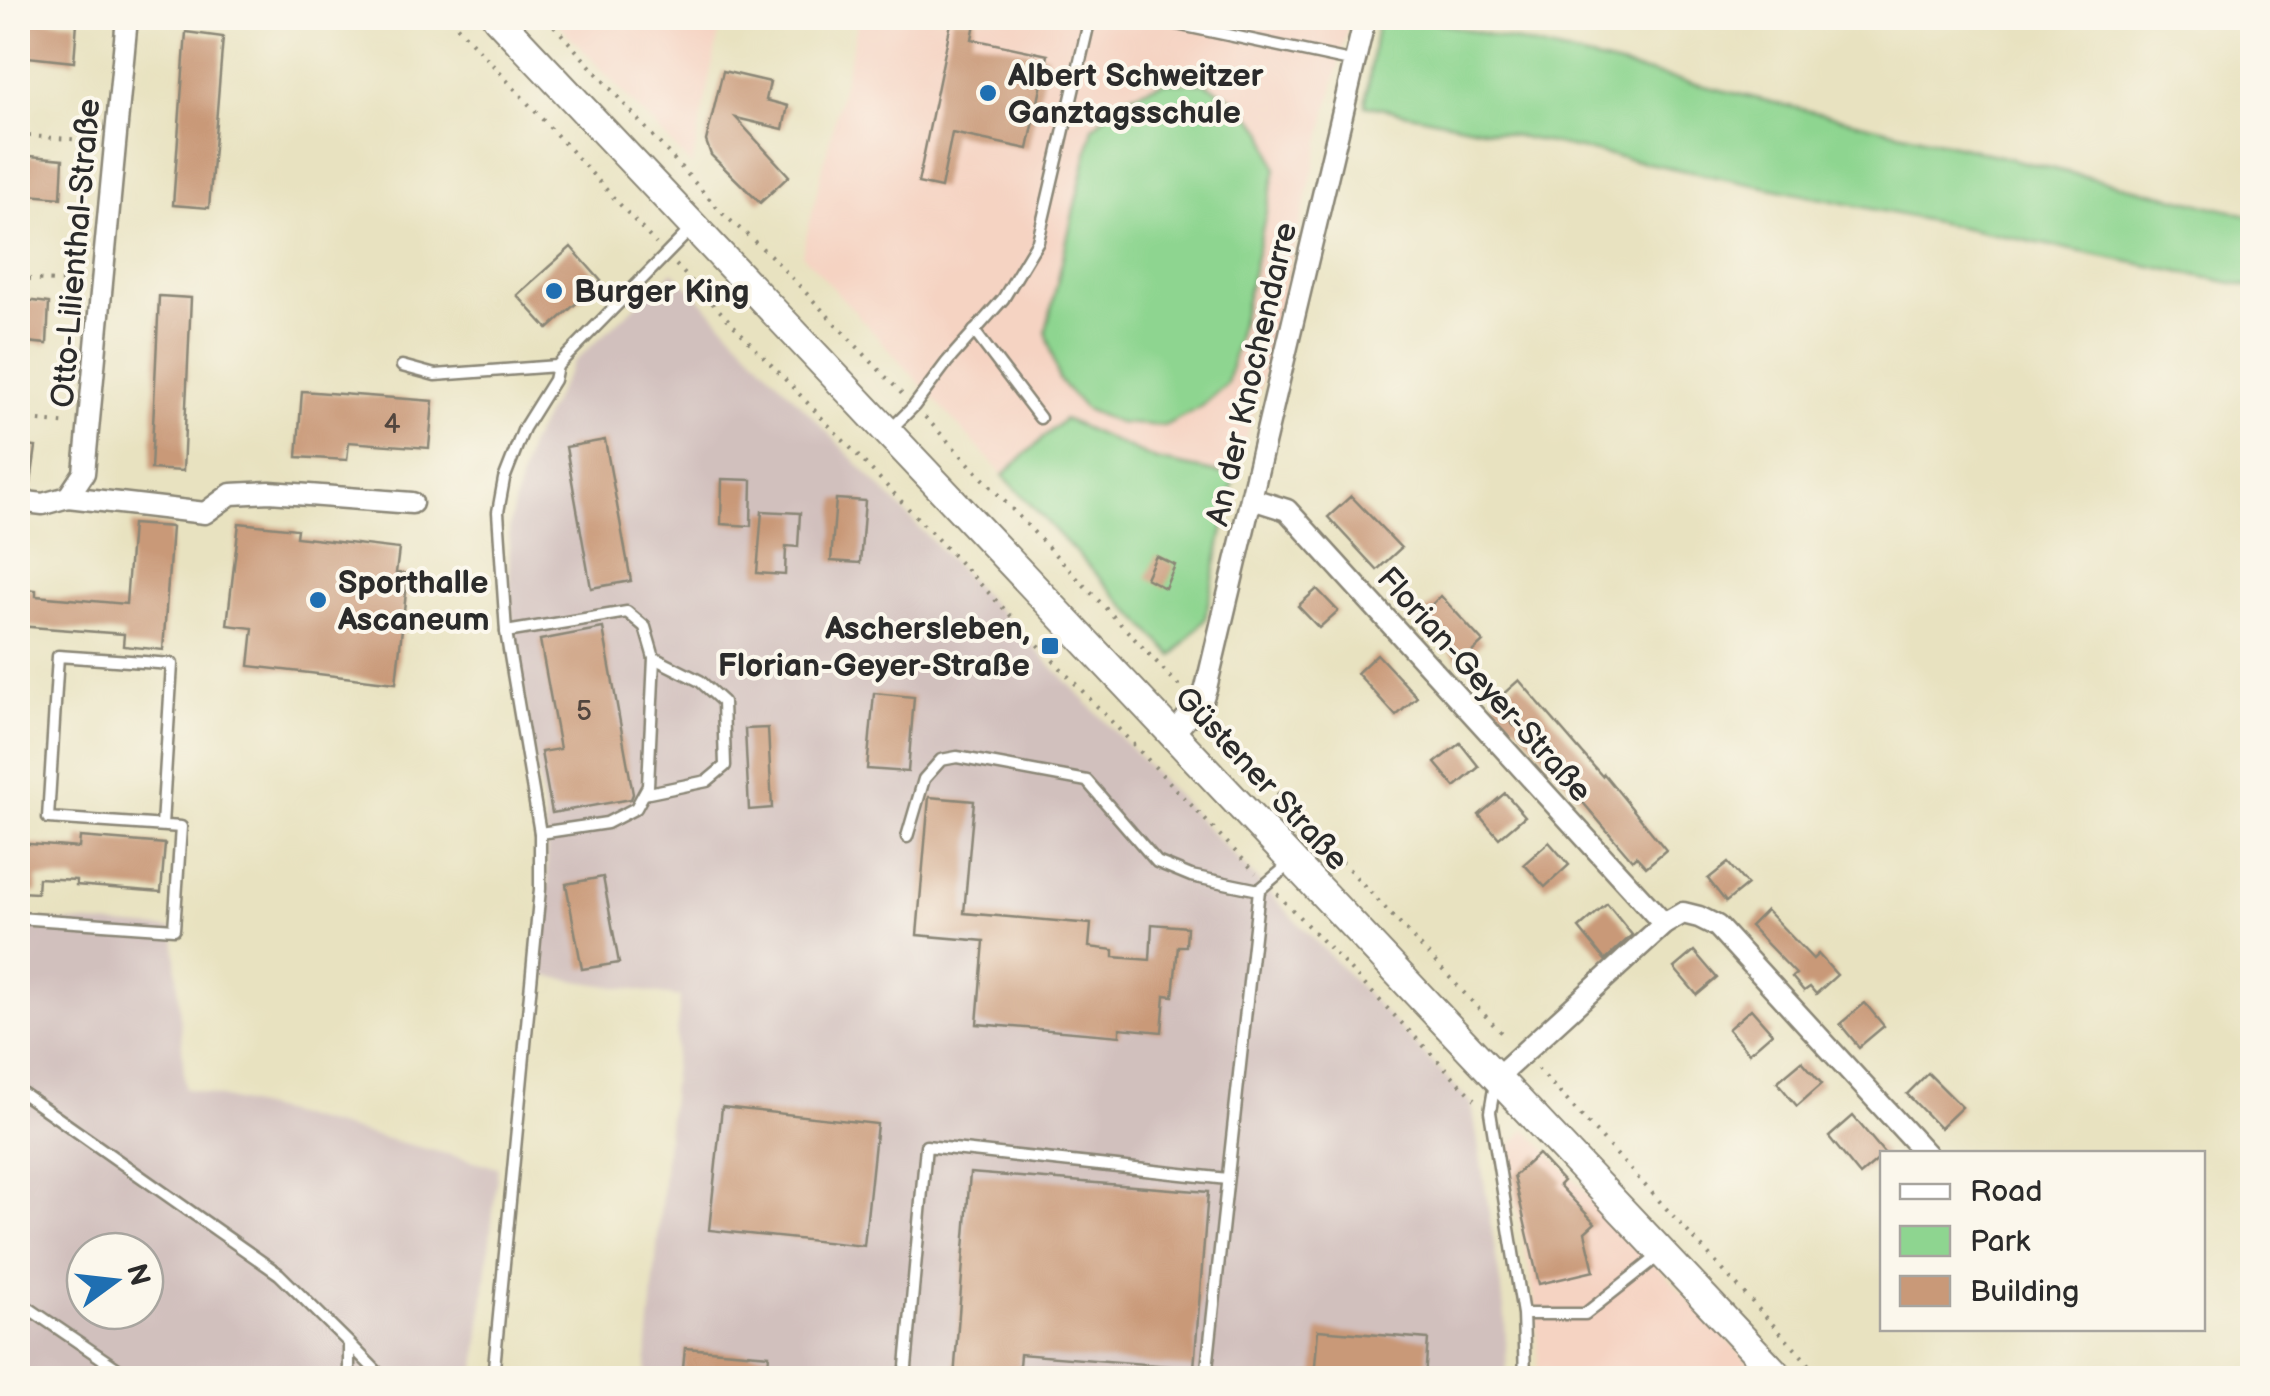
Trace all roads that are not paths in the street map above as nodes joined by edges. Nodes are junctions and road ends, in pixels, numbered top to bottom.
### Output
1 (126, 18) edge
2 (496, 18) edge
3 (1090, 18) edge
4 (1148, 18) edge
5 (1365, 18) edge
6 (1356, 62) junction
7 (694, 225) junction
8 (974, 332) junction
9 (402, 366) dead end
10 (557, 366) junction
11 (1040, 418) dead end
12 (888, 431) junction
13 (68, 497) junction
14 (1252, 499) junction
15 (18, 501) edge
16 (412, 503) dead end
17 (506, 632) junction
18 (654, 658) junction
19 (1173, 734) junction
20 (644, 794) junction
21 (162, 825) junction
22 (540, 833) junction
23 (907, 837) dead end
24 (1292, 861) junction
25 (1263, 887) junction
26 (18, 918) edge
27 (1664, 924) junction
28 (1496, 1077) junction
29 (18, 1090) edge
30 (1923, 1151) edge
31 (1228, 1179) junction
32 (1662, 1254) junction
33 (18, 1301) edge
34 (1523, 1314) junction
35 (349, 1343) junction
36 (131, 1378) edge
37 (349, 1378) edge
38 (383, 1378) edge
39 (493, 1378) edge
40 (906, 1378) edge
41 (1206, 1378) edge
42 (1525, 1378) edge
43 (1780, 1378) edge

1 - 13 street, Otto-Lilienthal-Straße
2 - 7 main road, Güstener Straße
3 - 8 lane
4 - 6 lane
5 - 6 street, An der Knochendarre
6 - 14 street, An der Knochendarre
7 - 10 lane
7 - 12 main road, Güstener Straße
8 - 11 lane
8 - 12 lane
9 - 10 lane
10 - 17 lane
12 - 19 main road, Güstener Straße
13 - 15 street
13 - 16 street
14 - 19 street, An der Knochendarre
14 - 27 street, Florian-Geyer-Straße
17 - 18 lane
17 - 22 lane
18 - 20 lane
18 - 20 lane
19 - 24 main road, Güstener Straße
20 - 22 lane
21 - 21 lane
21 - 26 lane
22 - 39 lane
23 - 25 lane
24 - 25 lane
24 - 28 main road, Güstener Straße
25 - 31 lane
27 - 28 street
27 - 30 street
28 - 32 main road, Güstener Straße
28 - 34 lane
29 - 35 lane
31 - 40 lane
31 - 41 lane
32 - 34 lane
32 - 43 main road, Güstener Straße
33 - 36 lane
34 - 42 lane
35 - 37 lane
35 - 38 lane

